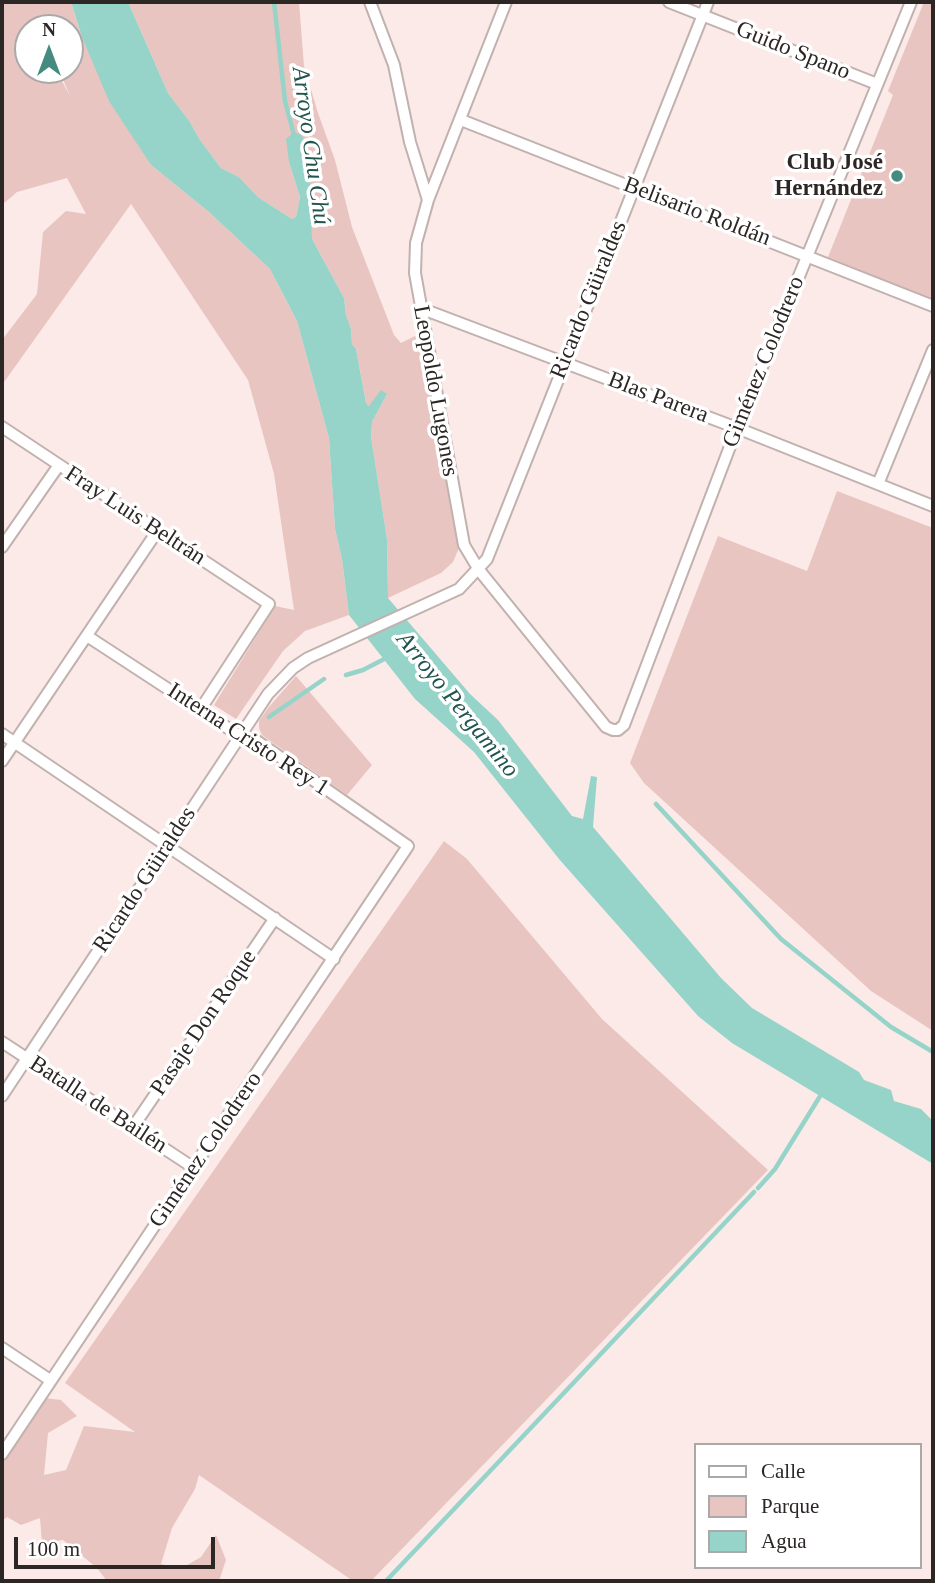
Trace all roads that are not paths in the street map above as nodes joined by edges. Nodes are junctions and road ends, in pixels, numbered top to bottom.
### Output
1 (370, 2) edge
2 (506, 2) edge
3 (669, 2) edge
4 (708, 2) edge
5 (911, 2) edge
6 (702, 15) junction
7 (877, 84) junction
8 (461, 120) junction
9 (634, 187) junction
10 (428, 200) junction
11 (808, 255) junction
12 (933, 306) edge
13 (421, 308) junction
14 (933, 350) edge
15 (564, 363) junction
16 (2, 427) edge
17 (737, 428) junction
18 (59, 465) junction
19 (878, 484) junction
20 (933, 506) edge
21 (158, 530) junction
22 (2, 548) edge
23 (479, 570) junction
24 (87, 636) junction
25 (200, 710) junction
26 (624, 725) joint
27 (2, 734) edge
28 (240, 736) junction
29 (14, 742) junction
30 (2, 761) edge
31 (408, 846) joint
32 (167, 847) junction
33 (275, 918) junction
34 (334, 959) junction
35 (2, 1042) edge
36 (27, 1059) junction
37 (2, 1096) edge
38 (133, 1127) junction
39 (194, 1168) junction
40 (2, 1348) edge
41 (50, 1380) junction
42 (2, 1454) edge

1 - 10 street
2 - 8 street, Leopoldo Lugones
3 - 6 street, Guido Spano
4 - 6 street, Ricardo Güiraldes
5 - 7 street, Giménez Colodrero
6 - 7 street, Guido Spano
6 - 9 street, Ricardo Güiraldes
7 - 11 street, Giménez Colodrero
8 - 9 street, Belisario Roldán
8 - 10 street, Leopoldo Lugones
9 - 11 street, Belisario Roldán
9 - 15 street, Ricardo Güiraldes
10 - 13 street, Leopoldo Lugones
11 - 12 street, Belisario Roldán
11 - 17 street, Giménez Colodrero
13 - 15 street, Blas Parera
13 - 23 street, Leopoldo Lugones
14 - 19 street
15 - 17 street, Blas Parera
15 - 23 street, Ricardo Güiraldes
16 - 18 street, Fray Luis Beltrán
17 - 19 street, Blas Parera
17 - 26 street, Giménez Colodrero
18 - 21 street, Fray Luis Beltrán
18 - 22 street
19 - 20 street, Blas Parera
21 - 24 street
21 - 25 street, Fray Luis Beltrán
23 - 26 street, Leopoldo Lugones
23 - 28 street, Ricardo Güiraldes
24 - 25 street, Interna Cristo Rey 1
24 - 29 street
25 - 28 street, Interna Cristo Rey 1
27 - 29 street
28 - 31 street, Interna Cristo Rey 1
28 - 32 street, Ricardo Güiraldes
29 - 30 street
29 - 32 street
31 - 34 street, Giménez Colodrero
32 - 33 street
32 - 36 street, Ricardo Güiraldes
33 - 34 street
33 - 38 street, Pasaje Don Roque
34 - 39 street, Giménez Colodrero
35 - 36 street, Batalla de Bailén
36 - 37 street, Ricardo Güiraldes
36 - 38 street, Batalla de Bailén
38 - 39 street, Batalla de Bailén
39 - 41 street, Giménez Colodrero
40 - 41 street
41 - 42 street, Giménez Colodrero

